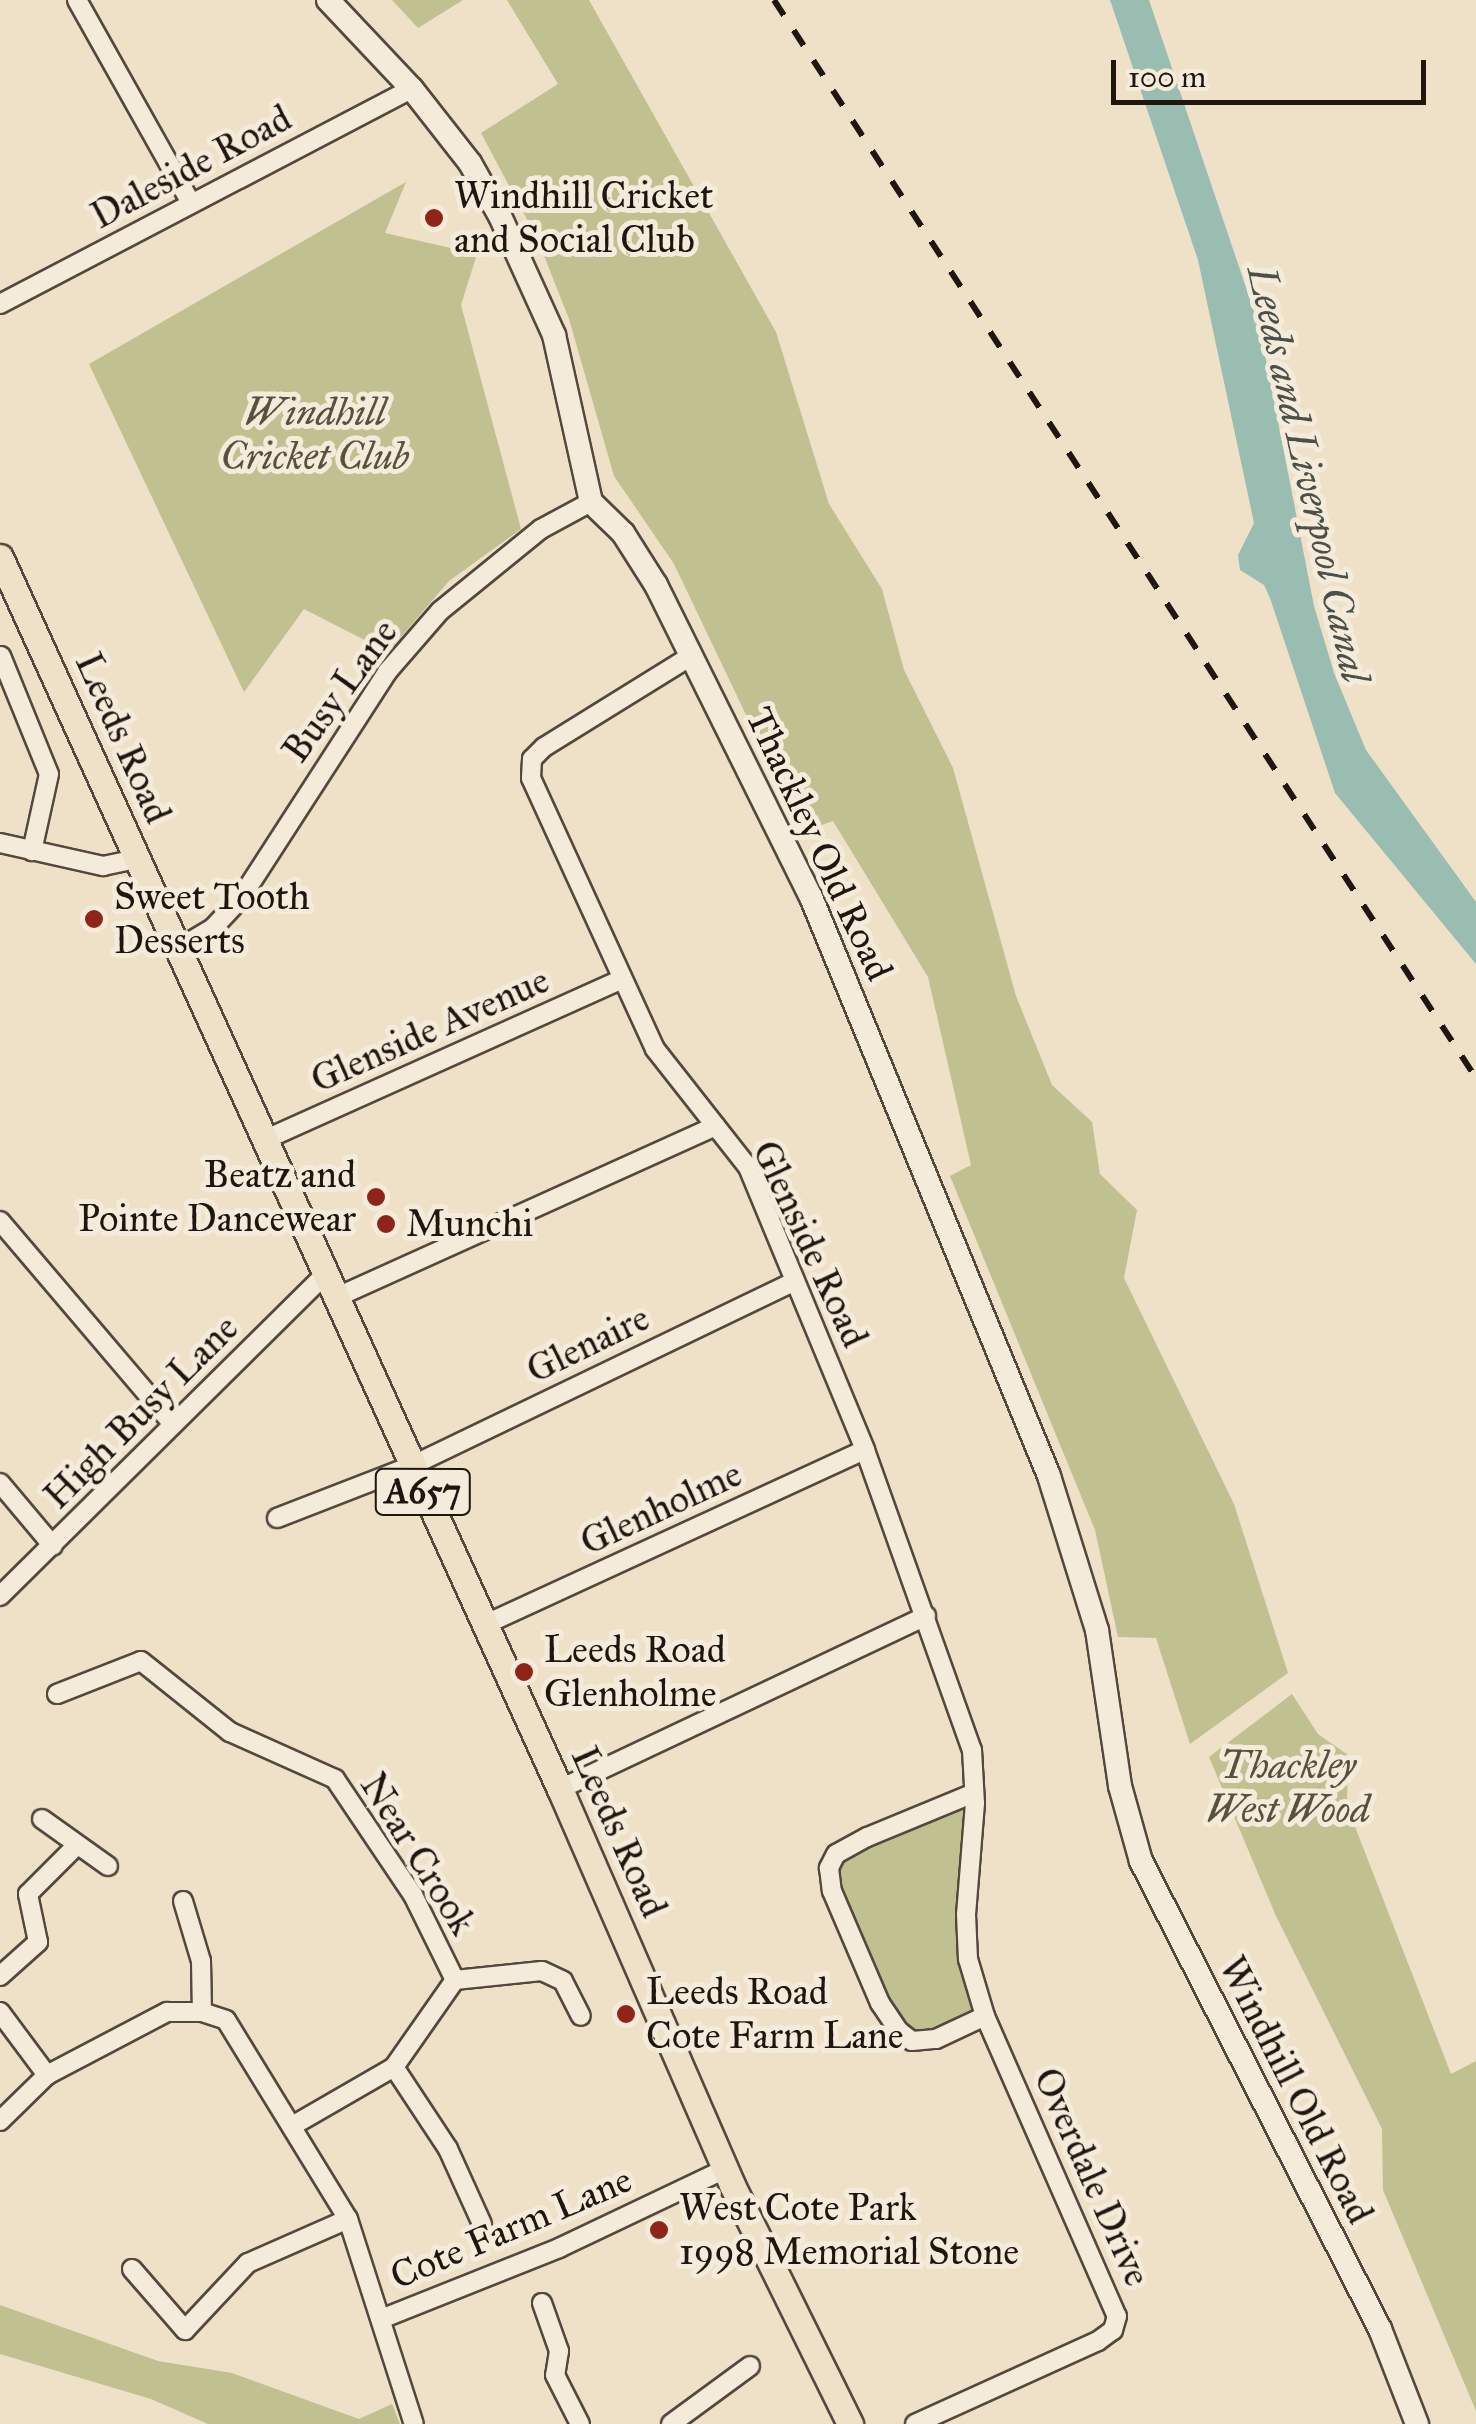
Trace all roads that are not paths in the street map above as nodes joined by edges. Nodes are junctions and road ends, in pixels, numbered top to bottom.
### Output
1 (77, 0) edge
2 (328, 0) edge
3 (412, 89) junction
4 (191, 203) junction
5 (0, 304) edge
6 (591, 502) junction
7 (0, 557) edge
8 (0, 656) edge
9 (692, 656) junction
10 (0, 843) edge
11 (32, 851) junction
12 (136, 859) junction
13 (176, 950) junction
14 (623, 979) junction
15 (715, 1126) junction
16 (264, 1140) junction
17 (0, 1221) edge
18 (326, 1273) junction
19 (794, 1281) junction
20 (337, 1298) junction
21 (173, 1424) junction
22 (865, 1450) junction
23 (410, 1466) junction
24 (0, 1483) edge
25 (277, 1518) dead end
26 (53, 1546) junction
27 (0, 1596) edge
28 (926, 1616) junction
29 (484, 1625) junction
30 (57, 1694) dead end
31 (1120, 1786) joint
32 (560, 1789) junction
33 (974, 1793) junction
34 (42, 1818) dead end
35 (74, 1847) junction
36 (108, 1866) dead end
37 (182, 1901) dead end
38 (0, 1976) edge
39 (455, 1980) junction
40 (0, 2012) edge
41 (202, 2012) junction
42 (580, 2016) dead end
43 (985, 2016) junction
44 (394, 2067) junction
45 (47, 2074) junction
46 (0, 2121) edge
47 (292, 2126) junction
48 (725, 2169) junction
49 (348, 2219) junction
50 (482, 2224) dead end
51 (132, 2269) dead end
52 (542, 2303) dead end
53 (381, 2319) junction
54 (750, 2366) dead end
55 (414, 2424) edge
56 (580, 2424) edge
57 (670, 2424) edge
58 (850, 2424) edge
59 (915, 2424) edge
60 (1417, 2424) edge

1 - 4 street
2 - 3 street
3 - 4 street, Daleside Road
3 - 6 street
4 - 5 street, Daleside Road
6 - 9 street, Thackley Old Road
6 - 13 street, Busy Lane
7 - 12 main road, Leeds Road / A657
8 - 11 street
9 - 14 street, Glenside Road
9 - 31 street, Thackley Old Road
10 - 11 street
11 - 12 street
12 - 13 main road, Leeds Road / A657
13 - 16 main road, Leeds Road / A657
14 - 15 street, Glenside Road
14 - 16 street, Glenside Avenue
15 - 19 street, Glenside Road
15 - 20 street
16 - 18 main road, Leeds Road / A657
17 - 21 street
18 - 20 main road, Leeds Road / A657
18 - 21 street, High Busy Lane
19 - 22 street, Glenside Road
19 - 23 street, Glenaire
20 - 23 main road, Leeds Road / A657
21 - 26 street, High Busy Lane
22 - 28 street, Glenside Road
22 - 29 street, Glenholme
23 - 25 street, Glenaire
23 - 29 main road, Leeds Road / A657
24 - 26 street
26 - 27 street, High Busy Lane
28 - 32 street
28 - 33 street, Glenside Road
29 - 32 main road, Leeds Road / A657
30 - 39 street, Near Crook
31 - 60 street, Windhill Old Road
32 - 48 main road, Leeds Road / A657
33 - 43 street, Glenside Road
33 - 43 street
34 - 35 street
35 - 36 street
35 - 38 street
37 - 41 street
39 - 42 street, Near Crook
39 - 44 street, Near Crook
40 - 45 street
41 - 45 street
41 - 47 street, Cote Farm Lane
43 - 59 street, Overdale Drive
44 - 47 street, Near Crook
44 - 50 street
45 - 46 street
47 - 49 street, Cote Farm Lane
48 - 53 street, Cote Farm Lane
48 - 58 main road, Leeds Road / A657
49 - 51 street
49 - 53 street, Cote Farm Lane
52 - 56 street
53 - 55 street
54 - 57 street

